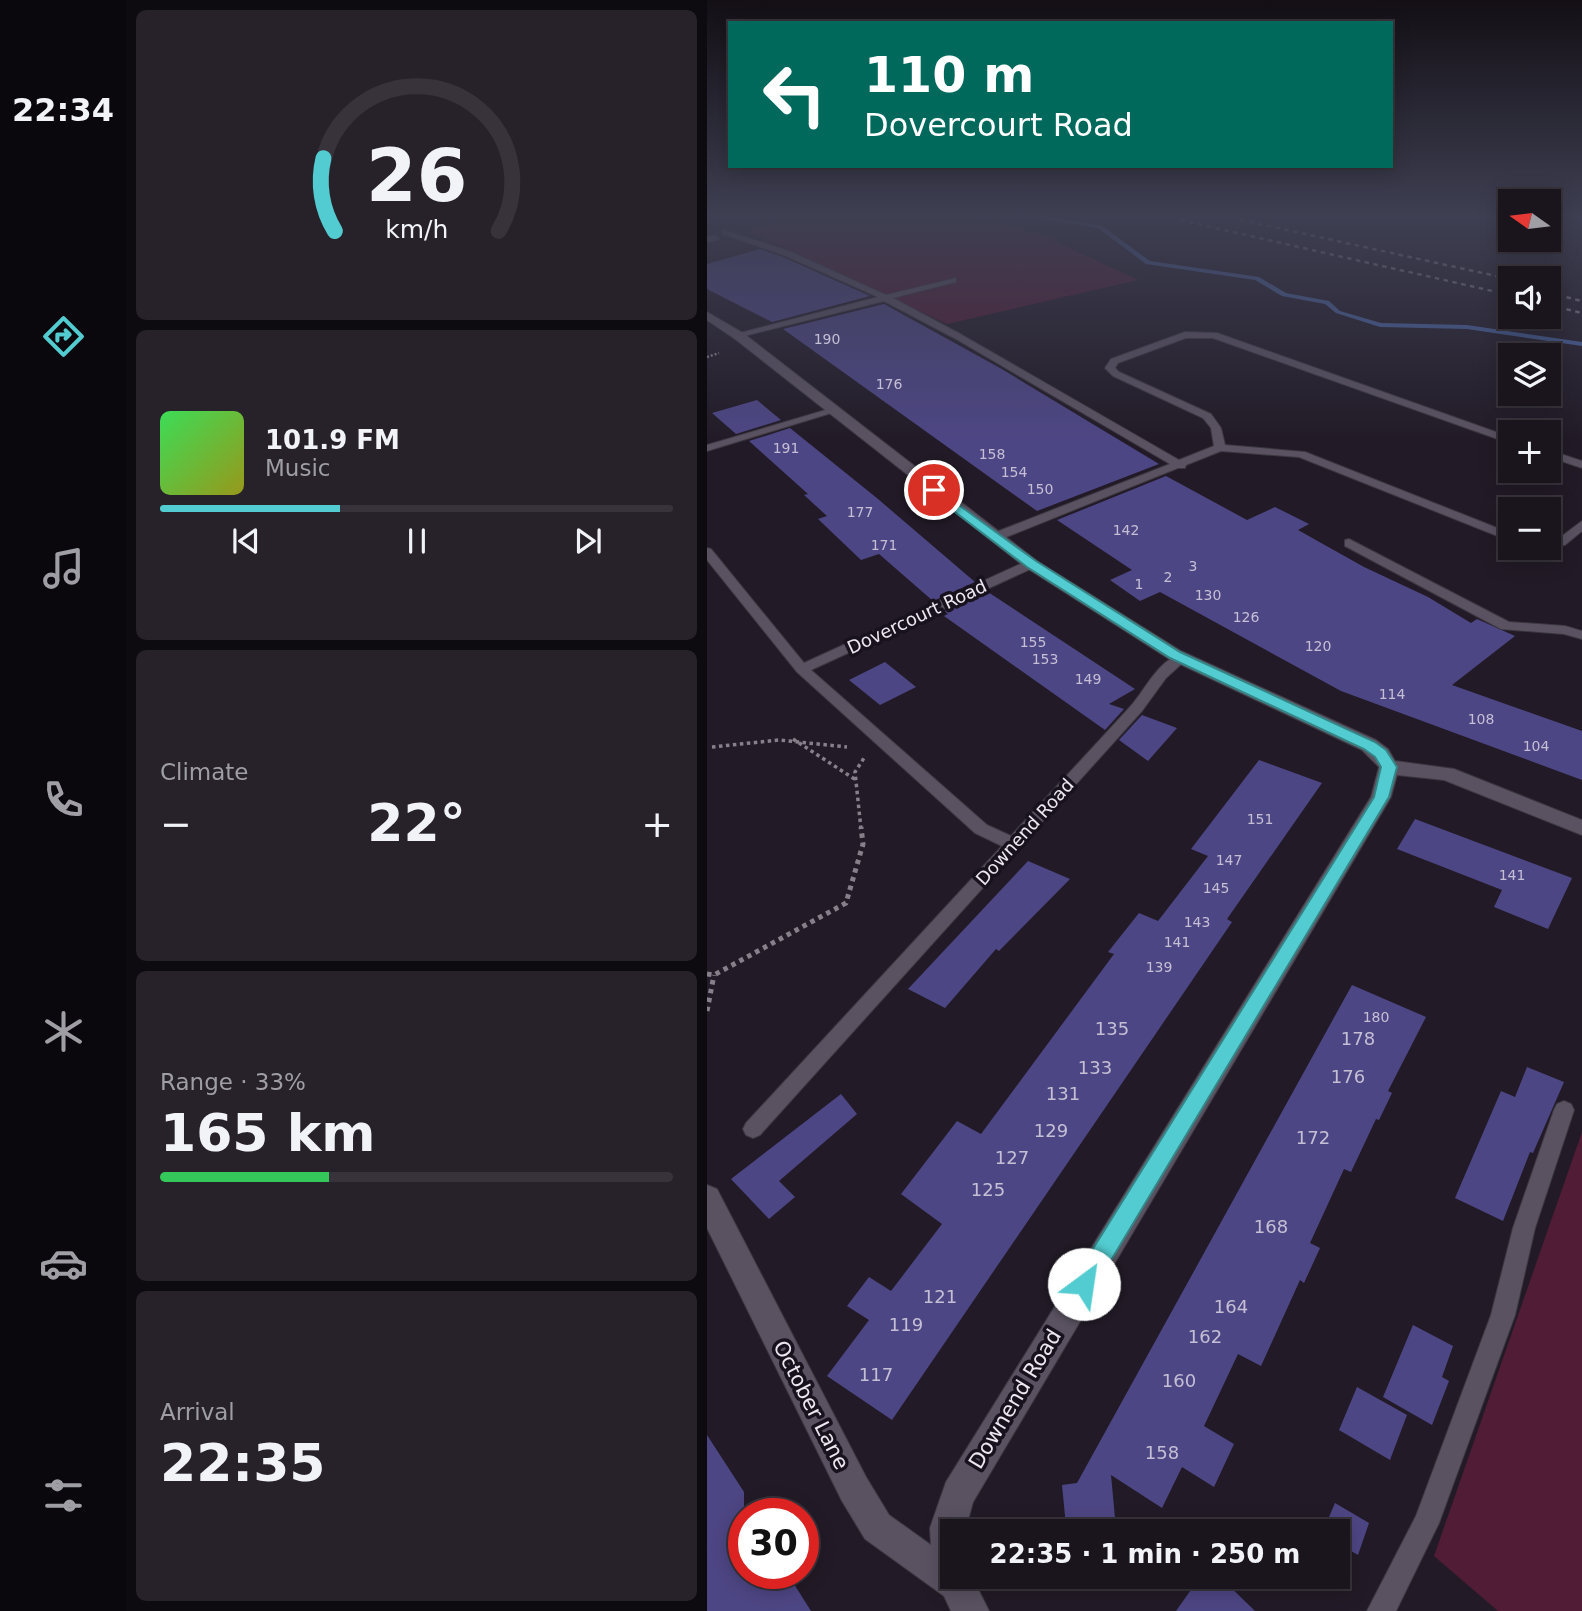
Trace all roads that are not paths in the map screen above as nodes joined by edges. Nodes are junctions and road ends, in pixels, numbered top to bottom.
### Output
1 (864, 289) edge
2 (919, 289) edge
3 (883, 299) junction
4 (707, 315) edge
5 (739, 336) junction
6 (833, 411) junction
7 (1498, 436) edge
8 (707, 448) edge
9 (1220, 448) junction
10 (1561, 457) edge
11 (1582, 465) edge
12 (1181, 466) junction
13 (1582, 525) edge
14 (1498, 532) edge
15 (995, 537) junction
16 (1561, 542) edge
17 (1349, 543) dead end
18 (707, 552) edge
19 (1031, 564) junction
20 (1582, 635) edge
21 (1181, 658) junction
22 (802, 669) junction
23 (1389, 767) junction
24 (1582, 828) edge
25 (1013, 844) junction
26 (1564, 1110) dead end
27 (754, 1129) dead end
28 (707, 1198) edge
29 (950, 1519) edge
30 (940, 1573) edge
31 (1381, 1611) edge

1 - 3 lane
2 - 3 lane
3 - 5 lane
3 - 12 lane
4 - 5 street
5 - 6 street
6 - 8 lane
6 - 15 street
7 - 9 lane
9 - 12 lane
9 - 14 lane
10 - 11 lane
12 - 15 lane
13 - 16 lane
15 - 19 street
17 - 20 lane
18 - 22 lane
19 - 21 street
19 - 22 lane, Dovercourt Road
21 - 23 street
21 - 25 lane, Downend Road
22 - 25 lane
23 - 24 street
23 - 29 street, Downend Road
25 - 27 lane, Downend Road
26 - 31 lane
28 - 30 street, October Lane

